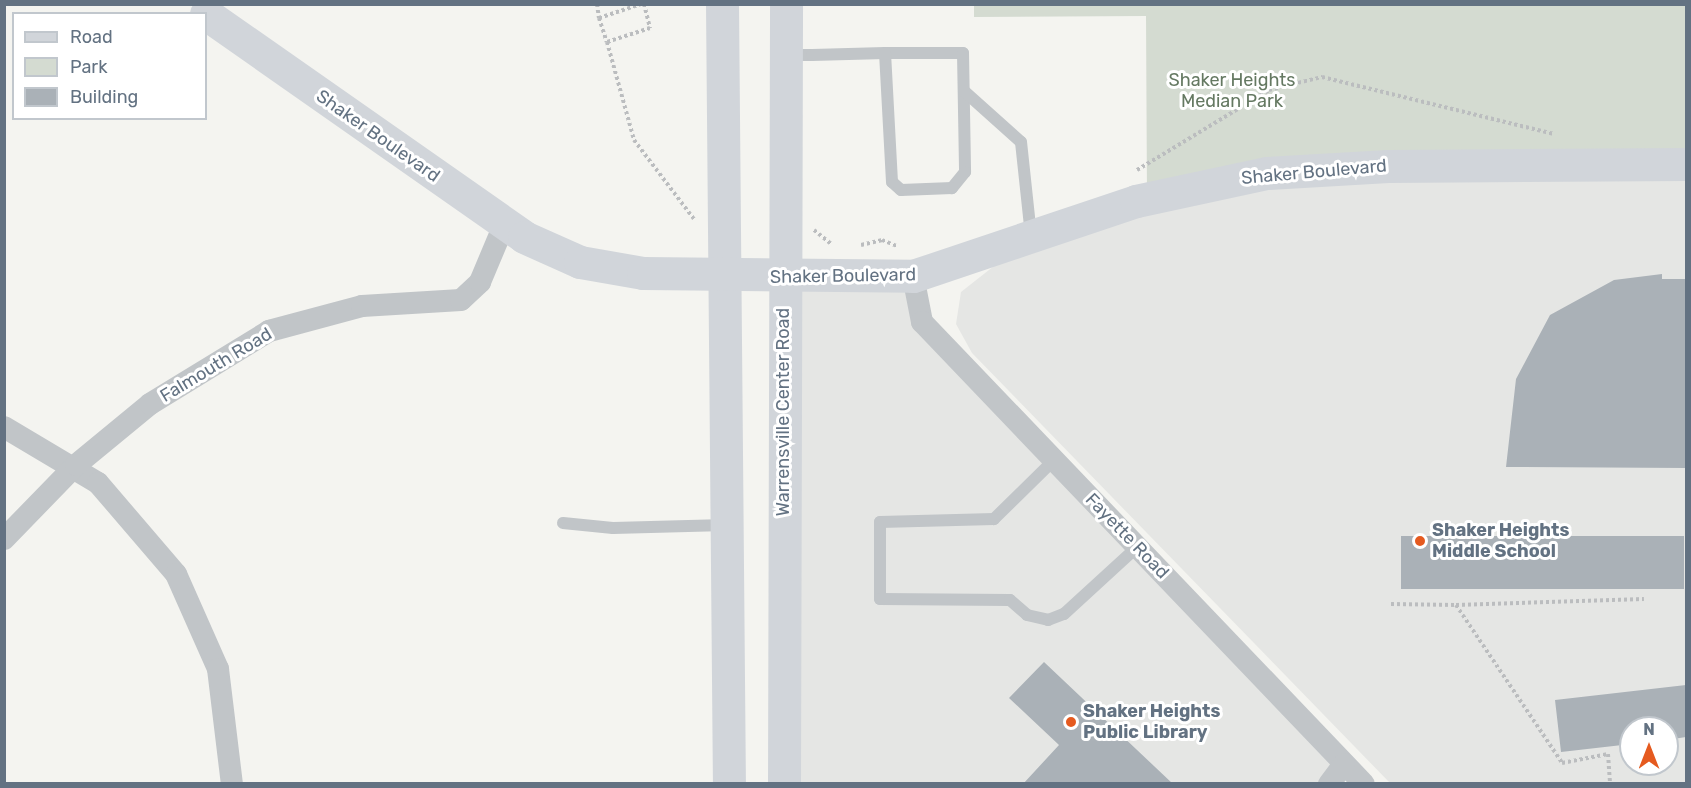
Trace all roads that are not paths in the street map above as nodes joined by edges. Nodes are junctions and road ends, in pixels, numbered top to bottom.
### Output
1 (722, 4) edge
2 (786, 4) edge
3 (207, 15) edge
4 (885, 54) junction
5 (787, 55) junction
6 (964, 91) junction
7 (1686, 164) edge
8 (504, 225) junction
9 (1031, 238) junction
10 (913, 276) junction
11 (727, 277) junction
12 (785, 278) junction
13 (4, 427) edge
14 (1055, 459) junction
15 (76, 465) junction
16 (563, 523) dead end
17 (727, 525) junction
18 (4, 539) edge
19 (1137, 547) junction
20 (1344, 764) junction
21 (232, 783) edge
22 (729, 783) edge
23 (784, 783) edge
24 (1329, 783) edge
25 (1364, 783) edge

1 - 11 main road
2 - 5 main road, Warrensville Center Road
3 - 8 main road, Shaker Boulevard
4 - 5 lane
4 - 6 lane
4 - 6 lane
5 - 12 main road, Warrensville Center Road
6 - 9 lane
7 - 9 main road, Shaker Boulevard
8 - 11 main road, Shaker Boulevard
8 - 15 street, Falmouth Road
9 - 10 main road, Shaker Boulevard
10 - 12 main road, Shaker Boulevard
10 - 14 street, Fayette Road
11 - 12 main road, Shaker Boulevard
11 - 17 main road
12 - 23 main road, Warrensville Center Road
13 - 15 street
14 - 19 street, Fayette Road
14 - 19 lane
15 - 18 street, Falmouth Road
15 - 21 street
16 - 17 lane
17 - 22 main road
19 - 20 street, Fayette Road
20 - 24 street
20 - 25 street, Fayette Road

